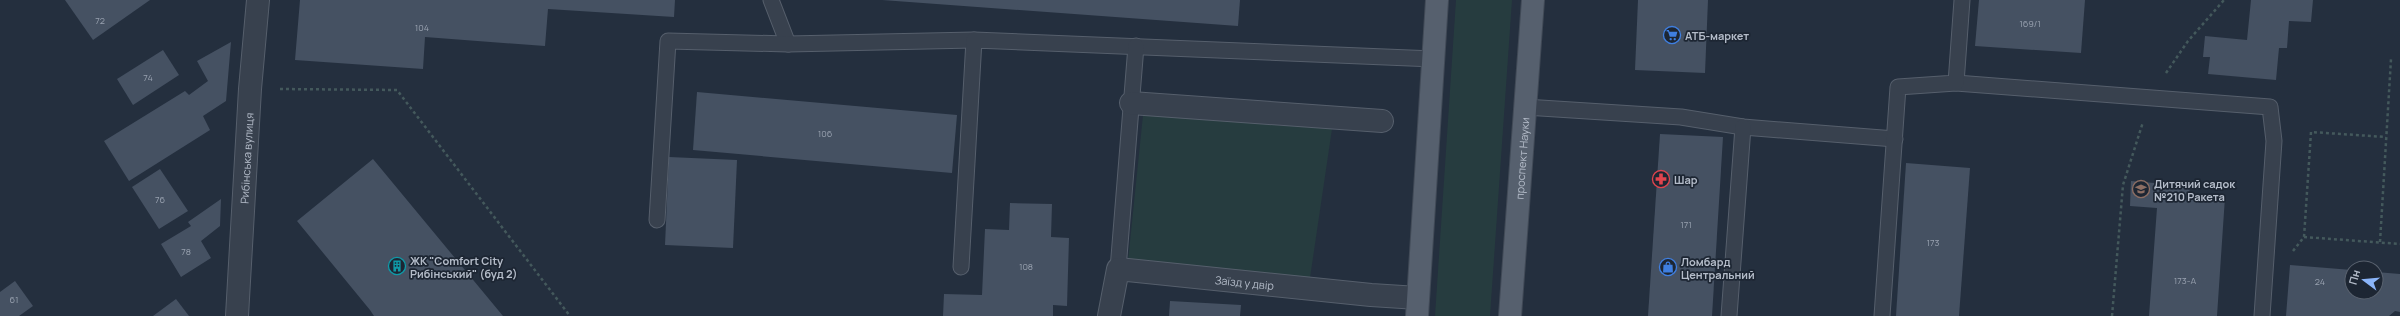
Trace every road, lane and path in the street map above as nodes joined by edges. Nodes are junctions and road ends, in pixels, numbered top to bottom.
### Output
1 (258, 0) edge
2 (771, 0) edge
3 (1437, 0) edge
4 (1533, 0) edge
5 (1962, 0) edge
6 (2224, 0) edge
7 (974, 40) junction
8 (788, 44) junction
9 (1136, 46) junction
10 (1434, 59) junction
11 (2390, 59) dead end
12 (1956, 83) junction
13 (250, 89) junction
14 (2149, 98) junction
15 (1131, 103) junction
16 (1525, 107) junction
17 (1382, 121) dead end
18 (1743, 127) junction
19 (2386, 137) junction
20 (1895, 139) junction
21 (657, 220) dead end
22 (2380, 242) junction
23 (2400, 244) edge
24 (961, 267) dead end
25 (1118, 269) junction
26 (1418, 307) edge
27 (237, 316) edge
28 (570, 316) edge
29 (1109, 316) edge
30 (1510, 316) edge
31 (1729, 316) edge
32 (1882, 316) edge
33 (2112, 316) edge
34 (2262, 316) edge

1 - 13 street, Рибінська вулиця
2 - 8 lane
3 - 10 main road
4 - 16 main road, проспект Науки
5 - 12 lane
6 - 14 path
7 - 8 lane
7 - 9 lane
7 - 24 lane
8 - 21 lane
9 - 10 lane
9 - 15 lane
10 - 26 main road
11 - 19 path
12 - 14 lane
12 - 20 lane
13 - 27 street, Рибінська вулиця
13 - 28 path
14 - 33 path
14 - 34 lane
15 - 17 street
15 - 25 lane
16 - 18 lane
16 - 30 main road, проспект Науки
18 - 20 lane
18 - 31 lane
19 - 22 path
19 - 22 path
20 - 32 lane
22 - 23 path
25 - 26 street, Заїзд у двір
25 - 29 street

